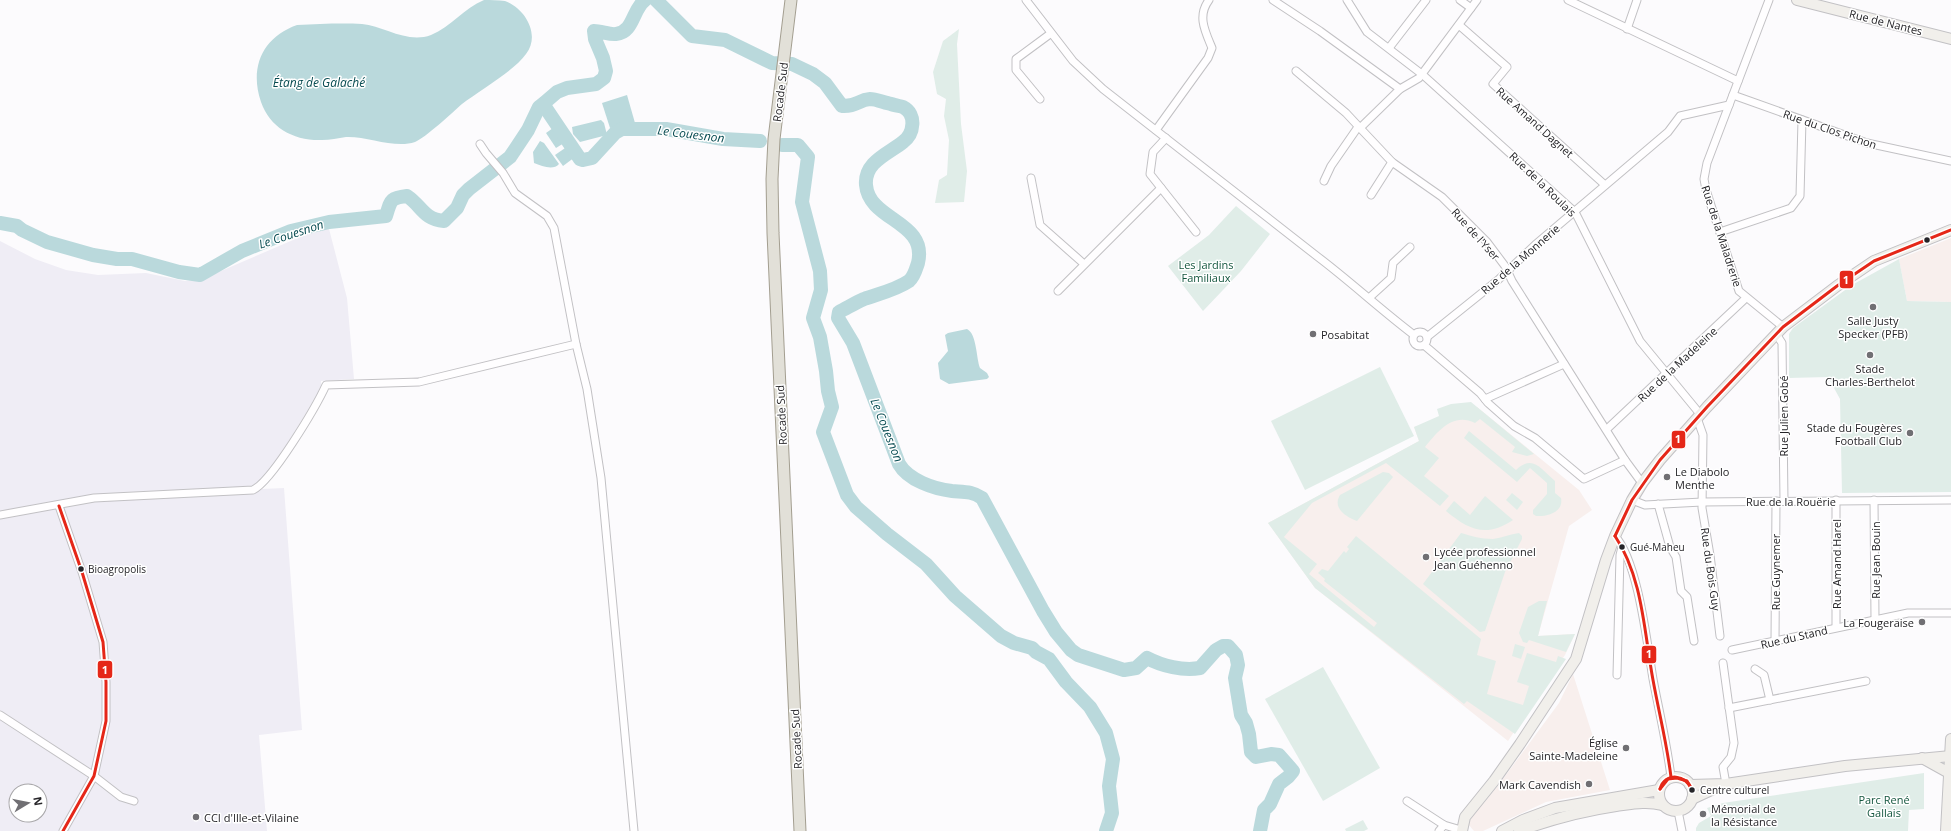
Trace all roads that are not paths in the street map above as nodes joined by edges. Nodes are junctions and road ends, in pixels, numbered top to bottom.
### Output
1 (791, 0) edge
2 (1026, 0) edge
3 (1209, 0) edge
4 (1273, 0) edge
5 (1347, 0) edge
6 (1426, 0) edge
7 (1460, 0) edge
8 (1477, 0) edge
9 (1568, 0) edge
10 (1637, 0) edge
11 (1769, 0) edge
12 (1797, 0) edge
13 (1471, 8) junction
14 (1459, 25) junction
15 (1627, 29) junction
16 (1050, 34) junction
17 (1951, 39) edge
18 (1390, 48) junction
19 (1296, 71) dead end
20 (1423, 74) junction
21 (1738, 82) junction
22 (1400, 89) junction
23 (1733, 95) junction
24 (1040, 99) dead end
25 (1729, 105) junction
26 (1802, 120) junction
27 (1359, 127) junction
28 (1156, 130) junction
29 (1166, 138) junction
30 (480, 144) dead end
31 (1951, 161) edge
32 (1392, 162) junction
33 (1031, 178) dead end
34 (1324, 181) dead end
35 (1605, 185) junction
36 (1161, 188) junction
37 (1371, 194) dead end
38 (1575, 212) junction
39 (1951, 230) edge
40 (1196, 232) dead end
41 (1720, 232) junction
42 (1410, 247) dead end
43 (1084, 264) junction
44 (1507, 271) junction
45 (1058, 291) dead end
46 (1369, 298) junction
47 (1746, 298) junction
48 (1780, 330) junction
49 (1414, 335) junction
50 (1427, 337) junction
51 (576, 344) junction
52 (1424, 345) junction
53 (1564, 364) junction
54 (1667, 374) junction
55 (1484, 399) junction
56 (1698, 416) junction
57 (1607, 429) junction
58 (1625, 460) junction
59 (1643, 482) junction
60 (1632, 500) junction
61 (1836, 500) junction
62 (1874, 500) junction
63 (1951, 500) edge
64 (1780, 501) junction
65 (1702, 502) junction
66 (1658, 504) junction
67 (59, 506) junction
68 (0, 515) edge
69 (1615, 536) junction
70 (1622, 547) junction
71 (1951, 613) edge
72 (1875, 619) junction
73 (1836, 627) junction
74 (1720, 636) dead end
75 (1694, 641) dead end
76 (1775, 642) junction
77 (1732, 650) dead end
78 (1723, 663) dead end
79 (1755, 669) dead end
80 (1617, 675) dead end
81 (1866, 680) dead end
82 (1770, 700) junction
83 (1729, 708) junction
84 (0, 715) edge
85 (1951, 739) edge
86 (1951, 756) edge
87 (1922, 758) junction
88 (1949, 773) junction
89 (94, 776) junction
90 (1671, 778) junction
91 (1726, 784) junction
92 (1690, 785) junction
93 (1659, 790) junction
94 (1692, 799) junction
95 (134, 800) dead end
96 (1408, 801) dead end
97 (1949, 801) edge
98 (1662, 805) junction
99 (1678, 811) junction
100 (1444, 825) junction
101 (63, 831) edge
102 (634, 831) edge
103 (800, 831) edge
104 (1439, 831) edge
105 (1461, 831) edge
106 (1502, 831) edge
107 (1520, 831) edge
108 (1682, 831) edge
109 (1946, 831) edge

1 - 103 main road, Rocade Sud
2 - 16 street
3 - 28 street
4 - 22 street
5 - 18 street, Rue de la Roulais
6 - 18 street
7 - 13 street
8 - 13 street
9 - 15 street
10 - 15 street
11 - 21 street, Rue de la Maladrerie
12 - 17 street, Rue de Nantes
13 - 14 street
14 - 20 street
14 - 35 street, Rue Amand Dagnet
15 - 21 street
16 - 24 street
16 - 28 street
18 - 20 street, Rue de la Roulais
19 - 27 street, Rue de l'Yser
20 - 22 street
20 - 38 street, Rue de la Roulais
21 - 23 street, Rue de la Maladrerie
22 - 27 street
23 - 25 street, Rue de la Maladrerie
23 - 26 street, Rue du Clos Pichon
25 - 35 street, Rue de la Monnerie
25 - 41 street, Rue de la Maladrerie
26 - 31 street, Rue du Clos Pichon
26 - 41 street
27 - 32 street, Rue de l'Yser
27 - 34 street
28 - 29 street
29 - 36 street
29 - 46 street
30 - 51 street
32 - 37 street
32 - 44 street, Rue de l'Yser
33 - 43 street
35 - 38 street, Rue de la Monnerie
36 - 40 street
36 - 43 street
38 - 44 street, Rue de la Monnerie
38 - 54 street, Rue de la Roulais
39 - 48 street
41 - 47 street, Rue de la Maladrerie
42 - 46 street
43 - 45 street
44 - 50 street, Rue de la Monnerie
44 - 53 street, Rue de l'Yser
46 - 49 street
47 - 48 street, Rue de la Maladrerie
47 - 54 street, Rue de la Madeleine
48 - 56 street
48 - 64 street, Rue Julien Gobé
49 - 50 street
49 - 52 street
50 - 52 street
51 - 67 street
51 - 102 street
52 - 55 street
53 - 55 street
53 - 57 street, Rue de l'Yser
54 - 56 street, Rue de la Roulais
54 - 57 street, Rue de la Madeleine
55 - 58 street
56 - 59 street
56 - 65 street, Rue du Bois Guy
57 - 58 street, Rue de l'Yser
58 - 59 street, Rue de l'Yser
59 - 60 street
60 - 66 street, Rue de la Rouërie
60 - 69 street
61 - 62 street, Rue de la Rouërie
61 - 64 street, Rue de la Rouërie
61 - 73 street, Rue Amand Harel
62 - 63 street, Rue de la Rouërie
62 - 72 street, Rue Jean Bouin
64 - 65 street, Rue de la Rouërie
64 - 76 street, Rue Guynemer
65 - 66 street, Rue de la Rouërie
65 - 74 street, Rue du Bois Guy
66 - 75 street
67 - 68 street
67 - 89 street
69 - 70 street
69 - 105 street
70 - 80 street
70 - 90 street
71 - 72 street, Rue du Stand
72 - 73 street, Rue du Stand
73 - 76 street, Rue du Stand
76 - 77 street, Rue du Stand
78 - 83 street
79 - 82 street
81 - 82 street
82 - 83 street
83 - 91 street
84 - 89 street
85 - 86 street
86 - 87 street
86 - 88 street
87 - 88 street
87 - 91 street
88 - 97 street
89 - 95 street
89 - 101 street
90 - 92 street
90 - 93 street
91 - 92 street
91 - 94 street
92 - 94 street
93 - 98 street
93 - 106 street
94 - 99 street
96 - 100 street
97 - 109 street
98 - 99 street
98 - 107 street
99 - 108 street
100 - 104 street
100 - 105 street

